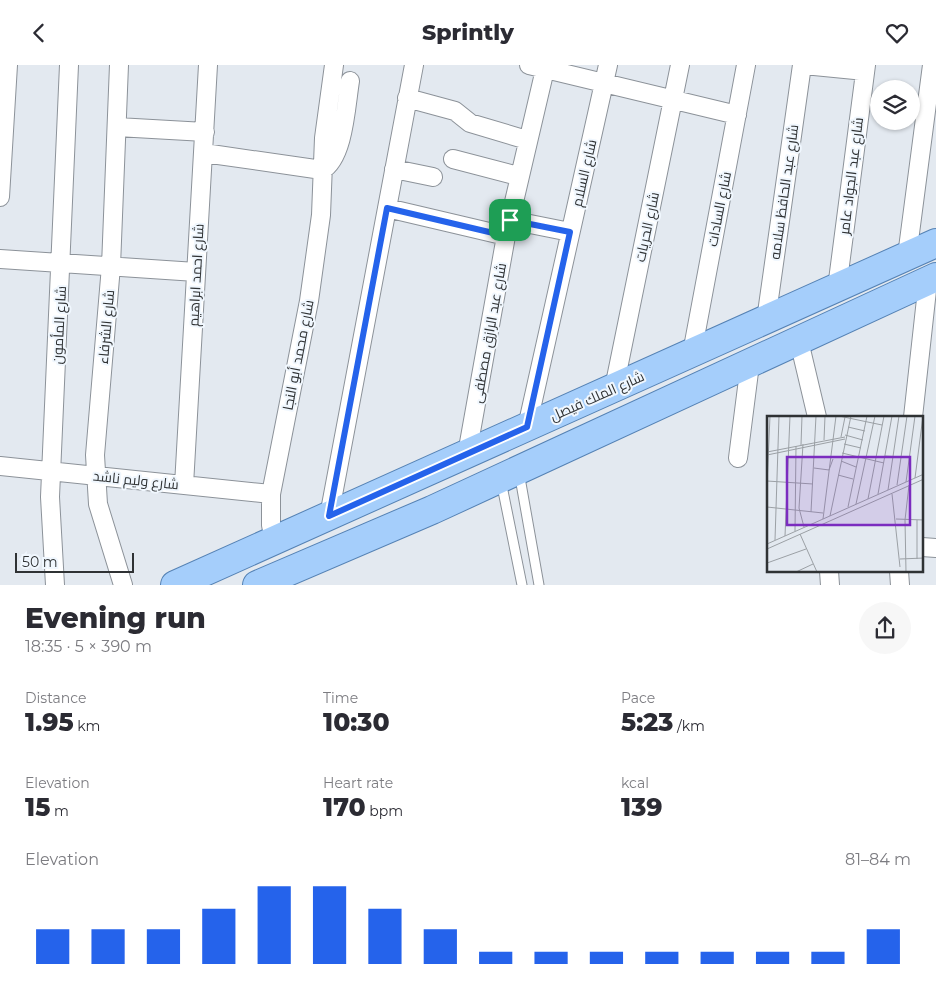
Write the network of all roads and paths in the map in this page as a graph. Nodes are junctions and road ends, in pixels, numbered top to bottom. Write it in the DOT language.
graph roads {
  1 [pos="8,65"];
  2 [pos="69,65"];
  3 [pos="120,65"];
  4 [pos="208,65"];
  5 [pos="334,65"];
  6 [pos="414,65"];
  7 [pos="608,65"];
  8 [pos="680,65"];
  9 [pos="746,65"];
  10 [pos="804,65"];
  11 [pos="932,65"];
  12 [pos="540,66"];
  13 [pos="865,68"];
  14 [pos="350,81"];
  15 [pos="604,84"];
  16 [pos="408,98"];
  17 [pos="673,99"];
  18 [pos="737,115"];
  19 [pos="117,127"];
  20 [pos="205,132"];
  21 [pos="528,140"];
  22 [pos="204,153"];
  23 [pos="453,159"];
  24 [pos="394,169"];
  25 [pos="322,170"];
  26 [pos="518,176"];
  27 [pos="433,177"];
  28 [pos="0,197"];
  29 [pos="387,208"];
  30 [pos="508,228"];
  31 [pos="570,232"];
  32 [pos="936,243"];
  33 [pos="907,256"];
  34 [pos="0,259"];
  35 [pos="62,263"];
  36 [pos="111,266"];
  37 [pos="196,272"];
  38 [pos="932,279"];
  39 [pos="837,288"];
  40 [pos="766,320"];
  41 [pos="799,341"];
  42 [pos="692,353"];
  43 [pos="750,364"];
  44 [pos="614,389"];
  45 [pos="817,416"];
  46 [pos="913,416"];
  47 [pos="527,427"];
  48 [pos="467,455"];
  49 [pos="738,458"];
  50 [pos="0,466"];
  51 [pos="51,471"];
  52 [pos="510,474"];
  53 [pos="419,475"];
  54 [pos="95,476"];
  55 [pos="184,485"];
  56 [pos="271,495"];
  57 [pos="368,498"];
  58 [pos="432,510"];
  59 [pos="329,516"];
  60 [pos="377,533"];
  61 [pos="274,540"];
  62 [pos="55,585"];
  63 [pos="123,585"];
  64 [pos="175,585"];
  65 [pos="257,585"];
  66 [pos="522,585"];
  67 [pos="539,585"];
  1 -- 28 [label="street"];
  2 -- 35 [label="street, شارع المأمون"];
  3 -- 19 [label="street, شارع الشرفاء"];
  4 -- 20 [label="street, شارع احمد ابراهيم"];
  5 -- 25 [label="street, شارع محمد أبو النجا"];
  6 -- 16 [label="street"];
  7 -- 15 [label="street, شارع السلام"];
  8 -- 17 [label="street, شارع الحريات"];
  9 -- 18 [label="street, شارع السادات"];
  10 -- 13 [label="street"];
  10 -- 40 [label="street, شارع عبد الحافظ سلامه"];
  11 -- 33 [label="street"];
  12 -- 15 [label="street"];
  12 -- 21 [label="street, شارع عبد الرازق مصطفى"];
  13 -- 39 [label="street, شارع عبد الجواد عامر"];
  14 -- 25 [label="street"];
  15 -- 17 [label="street"];
  15 -- 31 [label="street, شارع السلام"];
  16 -- 21 [label="street"];
  16 -- 24 [label="street"];
  17 -- 18 [label="street"];
  17 -- 44 [label="street, شارع الحريات"];
  18 -- 42 [label="street, شارع السادات"];
  19 -- 20 [label="street"];
  19 -- 36 [label="street, شارع الشرفاء"];
  20 -- 22 [label="street, شارع احمد ابراهيم"];
  21 -- 26 [label="street, شارع عبد الرازق مصطفى"];
  22 -- 25 [label="street"];
  22 -- 37 [label="street, شارع احمد ابراهيم"];
  23 -- 26 [label="street"];
  24 -- 27 [label="street"];
  24 -- 29 [label="street"];
  25 -- 56 [label="street, شارع محمد أبو النجا"];
  26 -- 30 [label="street, شارع عبد الرازق مصطفى"];
  29 -- 30 [label="street"];
  29 -- 59 [label="street"];
  30 -- 31 [label="street"];
  30 -- 48 [label="street, شارع عبد الرازق مصطفى"];
  31 -- 47 [label="street, شارع السلام"];
  32 -- 33 [label="main road, شارع الملك فيصل"];
  33 -- 39 [label="main road, شارع الملك فيصل"];
  34 -- 35 [label="street"];
  35 -- 36 [label="street"];
  35 -- 51 [label="street, شارع المأمون"];
  36 -- 37 [label="street"];
  36 -- 54 [label="street, شارع الشرفاء"];
  37 -- 55 [label="street, شارع احمد ابراهيم"];
  38 -- 41 [label="main road"];
  38 -- 46 [label="street"];
  39 -- 40 [label="main road, شارع الملك فيصل"];
  40 -- 42 [label="main road, شارع الملك فيصل"];
  41 -- 43 [label="main road"];
  41 -- 45 [label="street"];
  42 -- 44 [label="main road, شارع الملك فيصل"];
  43 -- 49 [label="street"];
  43 -- 52 [label="main road"];
  44 -- 47 [label="main road, شارع الملك فيصل"];
  47 -- 48 [label="main road, شارع الملك فيصل"];
  48 -- 53 [label="main road, شارع الملك فيصل"];
  50 -- 51 [label="street, شارع وليم ناشد"];
  51 -- 54 [label="street, شارع وليم ناشد"];
  51 -- 62 [label="street, شارع المأمون"];
  52 -- 58 [label="main road"];
  52 -- 66 [label="lane"];
  52 -- 67 [label="lane"];
  53 -- 57 [label="main road, شارع الملك فيصل"];
  53 -- 58 [label="main road"];
  54 -- 55 [label="street, شارع وليم ناشد"];
  54 -- 63 [label="street, شارع الشرفاء"];
  55 -- 56 [label="street, شارع وليم ناشد"];
  56 -- 61 [label="street, شارع محمد أبو النجا"];
  57 -- 59 [label="main road, شارع الملك فيصل"];
  57 -- 60 [label="main road"];
  58 -- 60 [label="main road"];
  59 -- 61 [label="main road, شارع الملك فيصل"];
  60 -- 65 [label="main road"];
  61 -- 64 [label="main road, شارع الملك فيصل"];
}
